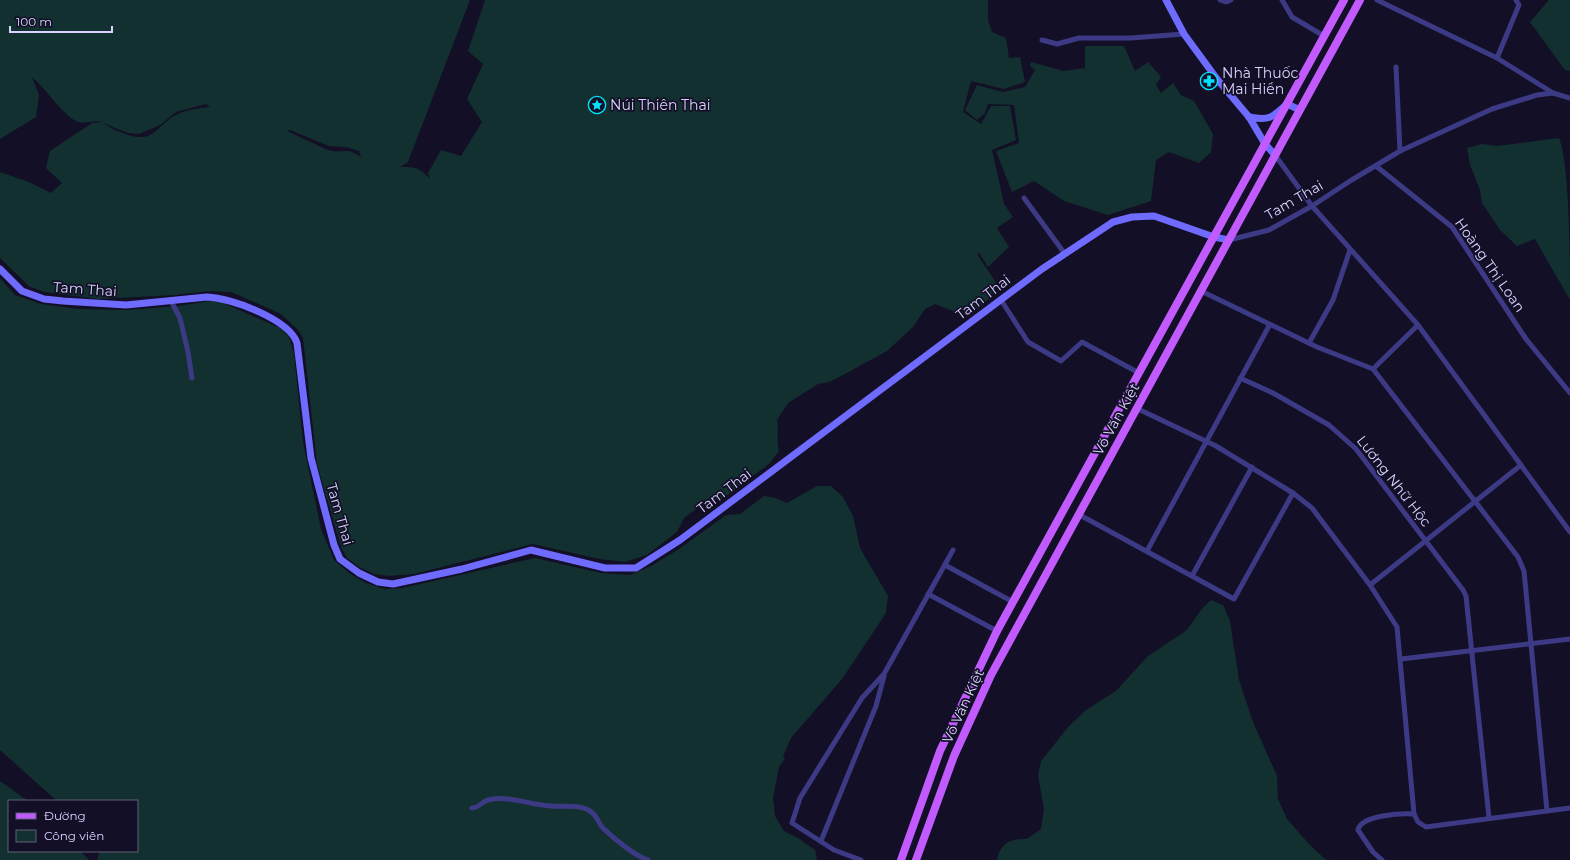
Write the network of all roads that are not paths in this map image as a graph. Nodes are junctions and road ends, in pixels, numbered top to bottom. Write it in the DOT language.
graph roads {
  1 [pos="1166,0"];
  2 [pos="1220,0"];
  3 [pos="1231,0"];
  4 [pos="1282,0"];
  5 [pos="1344,0"];
  6 [pos="1360,0"];
  7 [pos="1377,0"];
  8 [pos="1516,0"];
  9 [pos="1184,34"];
  10 [pos="1324,36"];
  11 [pos="1042,40"];
  12 [pos="1498,58"];
  13 [pos="1396,67"];
  14 [pos="1553,93"];
  15 [pos="1570,98"];
  16 [pos="1287,104"];
  17 [pos="1300,110"];
  18 [pos="1248,117"];
  19 [pos="1265,144"];
  20 [pos="1400,151"];
  21 [pos="1275,155"];
  22 [pos="1376,166"];
  23 [pos="1024,198"];
  24 [pos="1312,206"];
  25 [pos="1214,237"];
  26 [pos="1229,240"];
  27 [pos="1350,250"];
  28 [pos="1065,254"];
  29 [pos="0,269"];
  30 [pos="1200,291"];
  31 [pos="1001,300"];
  32 [pos="171,301"];
  33 [pos="1418,325"];
  34 [pos="1269,326"];
  35 [pos="1309,343"];
  36 [pos="1373,369"];
  37 [pos="1139,373"];
  38 [pos="192,378"];
  39 [pos="1240,378"];
  40 [pos="1570,393"];
  41 [pos="1136,408"];
  42 [pos="1207,441"];
  43 [pos="1521,465"];
  44 [pos="1252,467"];
  45 [pos="1293,493"];
  46 [pos="1476,501"];
  47 [pos="1078,514"];
  48 [pos="1570,532"];
  49 [pos="1426,541"];
  50 [pos="953,550"];
  51 [pos="1147,551"];
  52 [pos="944,565"];
  53 [pos="1192,576"];
  54 [pos="1370,585"];
  55 [pos="928,594"];
  56 [pos="1013,602"];
  57 [pos="997,631"];
  58 [pos="1570,639"];
  59 [pos="1531,644"];
  60 [pos="1472,651"];
  61 [pos="1401,659"];
  62 [pos="884,674"];
  63 [pos="940,751"];
  64 [pos="954,756"];
  65 [pos="472,808"];
  66 [pos="1570,808"];
  67 [pos="1547,811"];
  68 [pos="1414,814"];
  69 [pos="1489,818"];
  70 [pos="821,841"];
  71 [pos="648,860"];
  72 [pos="861,860"];
  73 [pos="901,860"];
  74 [pos="916,860"];
  75 [pos="1382,860"];
  1 -- 9 [label="street"];
  2 -- 3 [label="street"];
  4 -- 10 [label="street"];
  5 -- 10 [label="main road, Võ Văn Kiệt"];
  6 -- 17 [label="main road, Võ Văn Kiệt"];
  7 -- 12 [label="street"];
  8 -- 12 [label="street"];
  9 -- 11 [label="street"];
  9 -- 18 [label="street"];
  10 -- 16 [label="main road, Võ Văn Kiệt"];
  12 -- 14 [label="street"];
  13 -- 20 [label="street"];
  14 -- 15 [label="street, Tam Thai"];
  14 -- 20 [label="street, Tam Thai"];
  16 -- 17 [label="street"];
  16 -- 18 [label="street"];
  16 -- 19 [label="main road, Võ Văn Kiệt"];
  17 -- 21 [label="main road, Võ Văn Kiệt"];
  18 -- 19 [label="street"];
  19 -- 21 [label="street"];
  19 -- 25 [label="main road, Võ Văn Kiệt"];
  20 -- 22 [label="street, Tam Thai"];
  21 -- 24 [label="street"];
  21 -- 26 [label="main road, Võ Văn Kiệt"];
  22 -- 24 [label="street, Tam Thai"];
  22 -- 40 [label="street, Hoàng Thị Loan"];
  23 -- 28 [label="street"];
  24 -- 26 [label="street, Tam Thai"];
  24 -- 27 [label="street"];
  25 -- 26 [label="street, Tam Thai"];
  25 -- 28 [label="street, Tam Thai"];
  25 -- 37 [label="main road, Võ Văn Kiệt"];
  26 -- 30 [label="main road, Võ Văn Kiệt"];
  27 -- 33 [label="street"];
  27 -- 35 [label="street"];
  28 -- 31 [label="street, Tam Thai"];
  29 -- 32 [label="street, Tam Thai"];
  30 -- 34 [label="street"];
  30 -- 41 [label="main road, Võ Văn Kiệt"];
  31 -- 32 [label="street, Tam Thai"];
  31 -- 37 [label="street"];
  32 -- 38 [label="street"];
  33 -- 36 [label="street"];
  33 -- 43 [label="street"];
  34 -- 35 [label="street"];
  34 -- 39 [label="street"];
  35 -- 36 [label="street"];
  36 -- 46 [label="street"];
  37 -- 56 [label="main road, Võ Văn Kiệt"];
  39 -- 42 [label="street"];
  39 -- 49 [label="street, Lương Nhữ Hộc"];
  41 -- 42 [label="street"];
  41 -- 47 [label="main road, Võ Văn Kiệt"];
  42 -- 44 [label="street"];
  42 -- 51 [label="street"];
  43 -- 46 [label="street"];
  43 -- 48 [label="street"];
  44 -- 45 [label="street"];
  44 -- 53 [label="street"];
  45 -- 53 [label="street"];
  45 -- 54 [label="street"];
  46 -- 49 [label="street"];
  46 -- 59 [label="street"];
  47 -- 51 [label="street"];
  47 -- 64 [label="main road, Võ Văn Kiệt"];
  49 -- 54 [label="street"];
  49 -- 60 [label="street, Lương Nhữ Hộc"];
  50 -- 52 [label="street"];
  51 -- 53 [label="street"];
  52 -- 55 [label="street"];
  52 -- 56 [label="street"];
  54 -- 61 [label="street"];
  55 -- 57 [label="street"];
  55 -- 62 [label="street"];
  56 -- 57 [label="main road, Võ Văn Kiệt"];
  57 -- 63 [label="main road, Võ Văn Kiệt"];
  58 -- 59 [label="street"];
  59 -- 60 [label="street"];
  59 -- 67 [label="street"];
  60 -- 61 [label="street"];
  60 -- 69 [label="street, Lương Nhữ Hộc"];
  61 -- 68 [label="street"];
  62 -- 70 [label="street"];
  62 -- 70 [label="street"];
  63 -- 64 [label="main road"];
  63 -- 73 [label="main road, Võ Văn Kiệt"];
  64 -- 74 [label="main road, Võ Văn Kiệt"];
  65 -- 71 [label="street"];
  66 -- 67 [label="street"];
  67 -- 69 [label="street"];
  68 -- 69 [label="street"];
  68 -- 75 [label="street"];
  70 -- 72 [label="street"];
}
